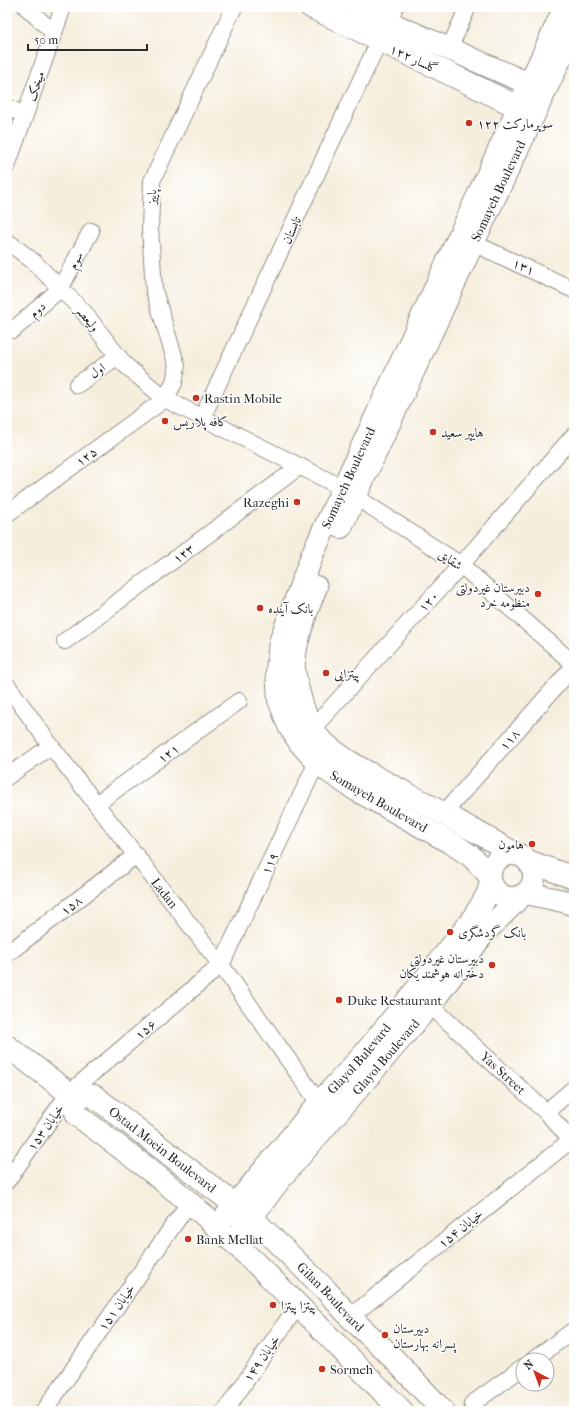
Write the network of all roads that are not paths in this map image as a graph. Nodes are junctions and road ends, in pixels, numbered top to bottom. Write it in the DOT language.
graph roads {
  1 [pos="26,7"];
  2 [pos="63,7"];
  3 [pos="234,7"];
  4 [pos="310,7"];
  5 [pos="357,7"];
  6 [pos="468,7"];
  7 [pos="565,7"];
  8 [pos="387,23"];
  9 [pos="574,30"];
  10 [pos="54,33"];
  11 [pos="449,49"];
  12 [pos="537,88"];
  13 [pos="7,107"];
  14 [pos="526,111"];
  15 [pos="25,115"];
  16 [pos="7,166"];
  17 [pos="91,231"];
  18 [pos="7,241"];
  19 [pos="473,243"];
  20 [pos="60,289"];
  21 [pos="574,290"];
  22 [pos="428,322"];
  23 [pos="13,330"];
  24 [pos="118,356"];
  25 [pos="77,384"];
  26 [pos="164,399"];
  27 [pos="202,418"];
  28 [pos="574,435"];
  29 [pos="300,466"];
  30 [pos="349,492"];
  31 [pos="7,514"];
  32 [pos="460,565"];
  33 [pos="66,641"];
  34 [pos="574,665"];
  35 [pos="7,685"];
  36 [pos="239,701"];
  37 [pos="312,729"];
  38 [pos="51,746"];
  39 [pos="317,762"];
  40 [pos="7,777"];
  41 [pos="96,804"];
  42 [pos="444,813"];
  43 [pos="136,855"];
  44 [pos="522,857"];
  45 [pos="574,878"];
  46 [pos="490,879"];
  47 [pos="523,895"];
  48 [pos="574,905"];
  49 [pos="7,954"];
  50 [pos="221,965"];
  51 [pos="430,1005"];
  52 [pos="7,1046"];
  53 [pos="574,1088"];
  54 [pos="69,1093"];
  55 [pos="319,1103"];
  56 [pos="546,1112"];
  57 [pos="572,1142"];
  58 [pos="7,1181"];
  59 [pos="189,1203"];
  60 [pos="244,1211"];
  61 [pos="224,1234"];
  62 [pos="298,1305"];
  63 [pos="350,1316"];
  64 [pos="574,1330"];
  65 [pos="543,1352"];
  66 [pos="515,1373"];
  67 [pos="472,1404"];
  68 [pos="44,1411"];
  69 [pos="225,1411"];
  70 [pos="402,1411"];
  71 [pos="443,1411"];
  1 -- 10 [label="street"];
  2 -- 10 [label="street, میخک"];
  3 -- 26 [label="street, پاییز"];
  4 -- 8 [label="main road, گلسار ۱۲۲"];
  5 -- 8 [label="main road, گلسار ۱۲۲"];
  6 -- 11 [label="street"];
  7 -- 12 [label="main road, Somayeh Boulevard"];
  8 -- 11 [label="main road, گلسار ۱۲۲"];
  8 -- 14 [label="main road, گلسار ۱۲۲"];
  8 -- 27 [label="street, تابستان"];
  9 -- 12 [label="main road, Somayeh Boulevard"];
  10 -- 15 [label="street, میخک"];
  11 -- 12 [label="main road, گلسار ۱۲۲"];
  12 -- 14 [label="main road, Somayeh Boulevard"];
  13 -- 15 [label="street"];
  14 -- 19 [label="main road, Somayeh Boulevard"];
  14 -- 22 [label="main road, Somayeh Boulevard"];
  15 -- 16 [label="street, میخک"];
  17 -- 20 [label="street, سوم"];
  18 -- 20 [label="street, ولیعصر"];
  19 -- 21 [label="street, ۱۳۱"];
  19 -- 22 [label="main road, Somayeh Boulevard"];
  20 -- 23 [label="street, دوم"];
  20 -- 24 [label="street, ولیعصر"];
  22 -- 30 [label="main road, Somayeh Boulevard"];
  24 -- 25 [label="street, اول"];
  24 -- 26 [label="street, ولیعصر"];
  26 -- 27 [label="street"];
  26 -- 31 [label="street, ۱۲۵"];
  27 -- 29 [label="street"];
  28 -- 32 [label="street, ۱۲۰"];
  29 -- 30 [label="street"];
  29 -- 33 [label="street, ۱۲۳"];
  30 -- 32 [label="street, شقایق"];
  30 -- 37 [label="main road, Somayeh Boulevard"];
  30 -- 39 [label="main road, Somayeh Boulevard"];
  32 -- 34 [label="street, شقایق"];
  32 -- 37 [label="street, ۱۲۰"];
  34 -- 42 [label="street, ۱۱۸"];
  35 -- 38 [label="street, Ladan"];
  36 -- 41 [label="street, ۱۲۱"];
  37 -- 42 [label="main road, Somayeh Boulevard"];
  38 -- 40 [label="street"];
  38 -- 41 [label="street, Ladan"];
  39 -- 46 [label="main road, Somayeh Boulevard"];
  39 -- 50 [label="street, ۱۱۹"];
  41 -- 43 [label="street, Ladan"];
  42 -- 44 [label="main road, Somayeh Boulevard"];
  43 -- 49 [label="street, ۱۵۸"];
  43 -- 50 [label="street, Ladan"];
  44 -- 45 [label="main road, Somayeh Boulevard"];
  44 -- 46 [label="main road"];
  44 -- 47 [label="main road"];
  46 -- 47 [label="main road"];
  46 -- 55 [label="main road, Glayol Bulevard"];
  47 -- 48 [label="main road"];
  47 -- 51 [label="main road, Glayol Boulevard"];
  50 -- 54 [label="street, ۱۵۶"];
  50 -- 55 [label="street, Ladan"];
  51 -- 56 [label="street, Yas Street"];
  51 -- 60 [label="main road, Glayol Boulevard"];
  52 -- 54 [label="main road"];
  53 -- 56 [label="street"];
  54 -- 58 [label="street, خیابان ۱۵۳"];
  54 -- 59 [label="main road, Ostad Moein Boulevard"];
  54 -- 60 [label="main road, Ostad Moein Boulevard"];
  55 -- 60 [label="main road, Glayol Bulevard"];
  56 -- 57 [label="street, Yas Street"];
  57 -- 63 [label="street, خیابان ۱۵۴"];
  59 -- 61 [label="main road, Ostad Moein Boulevard"];
  59 -- 68 [label="street, خیابان ۱۵۱"];
  60 -- 61 [label="main road, Glayol Bulevard"];
  60 -- 63 [label="main road, Gilan Boulevard"];
  61 -- 62 [label="main road"];
  62 -- 69 [label="street, خیابان ۱۴۹"];
  62 -- 70 [label="main road"];
  63 -- 71 [label="main road, Gilan Boulevard"];
  64 -- 65 [label="street"];
  66 -- 67 [label="street"];
}
